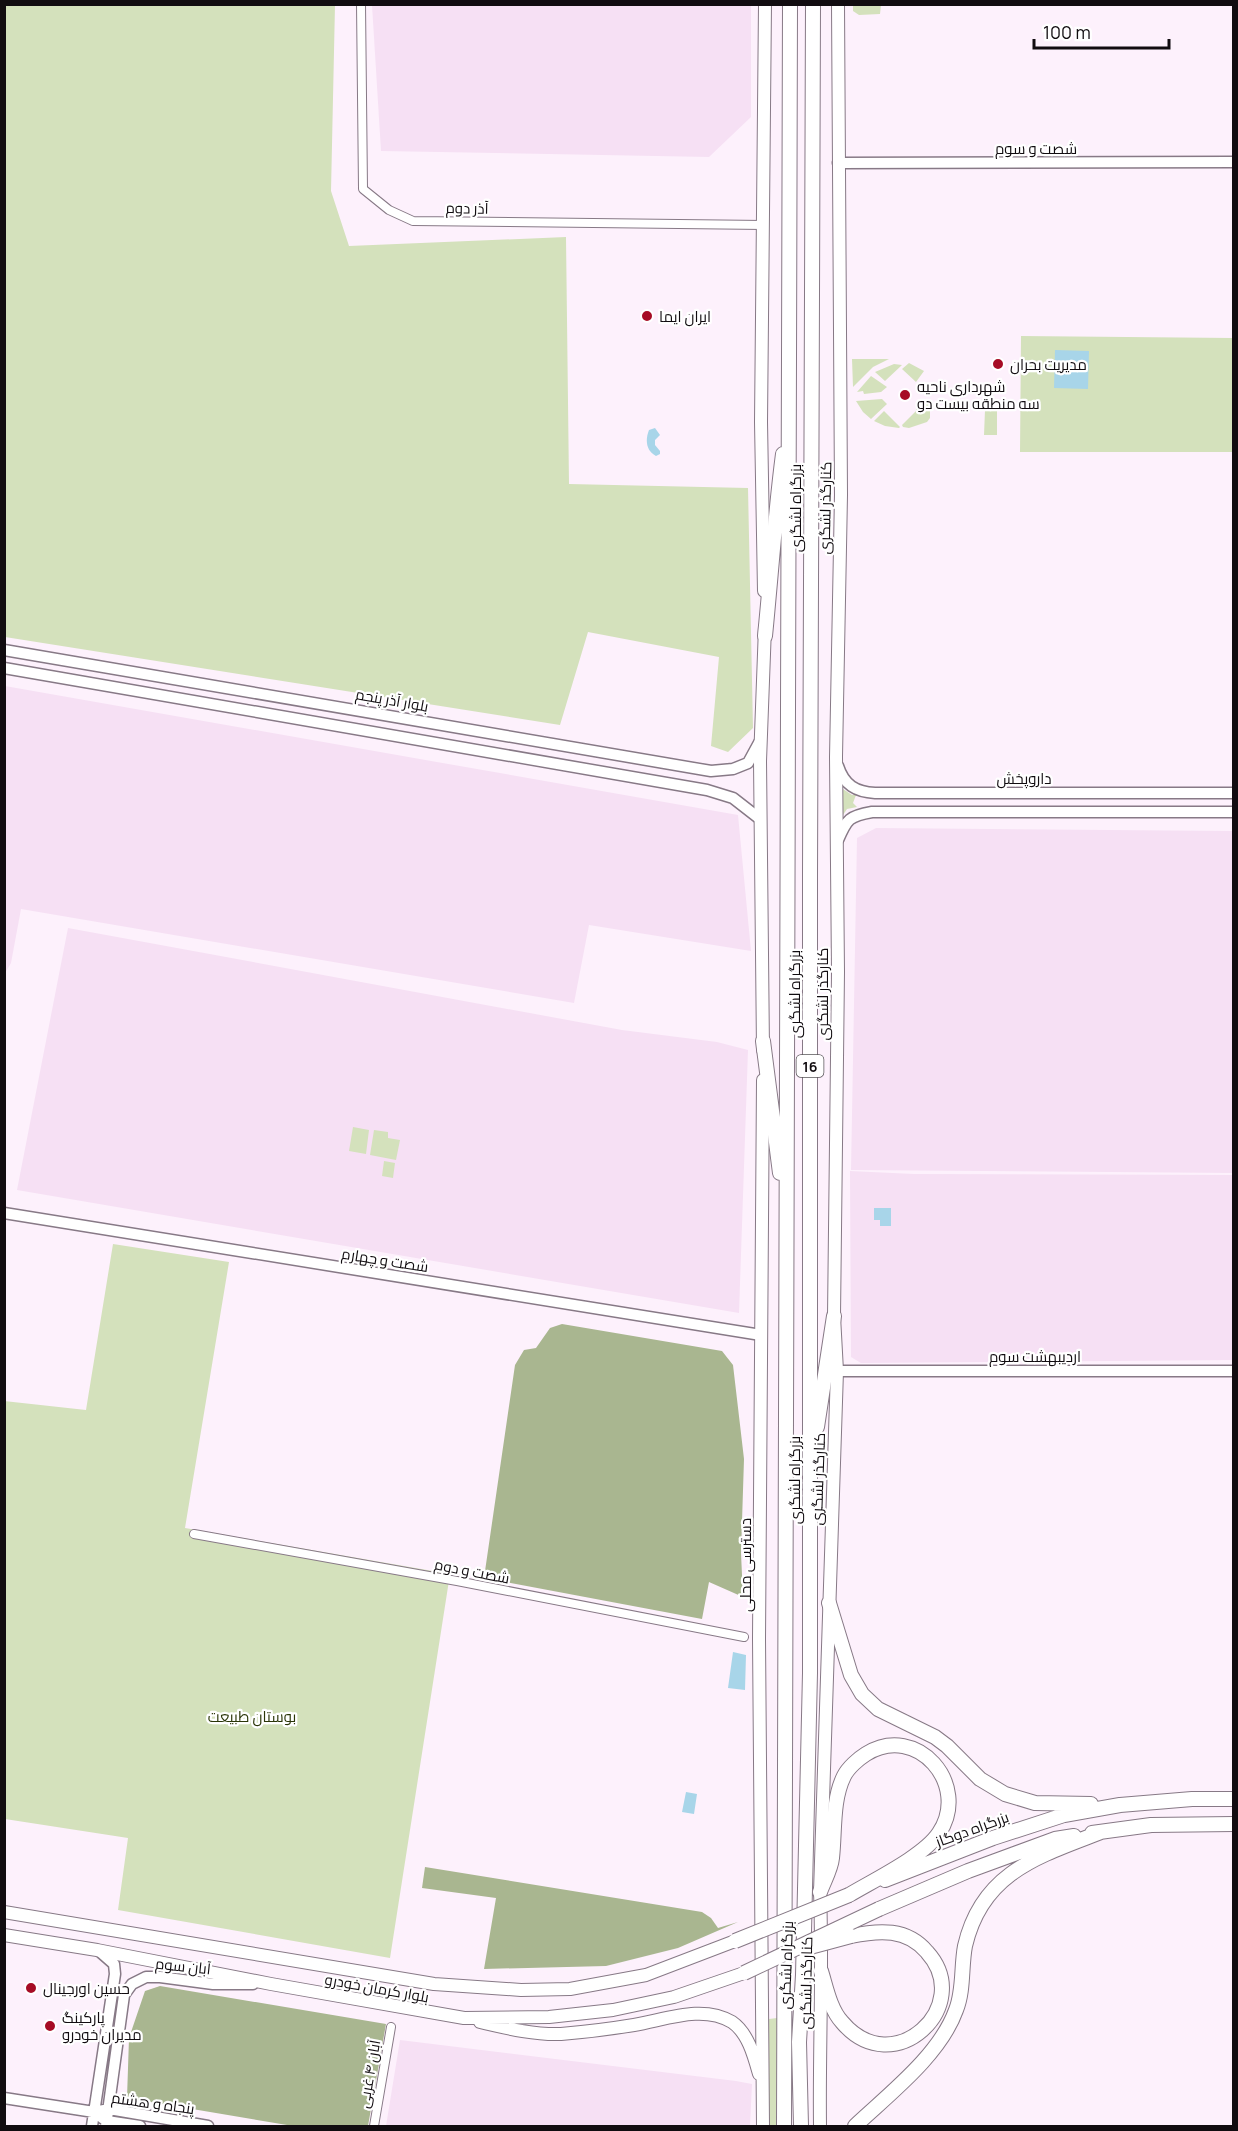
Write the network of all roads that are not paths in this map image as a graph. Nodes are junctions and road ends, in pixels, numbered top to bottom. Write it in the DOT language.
graph roads {
  1 [pos="362,4"];
  2 [pos="765,4"];
  3 [pos="790,4"];
  4 [pos="813,4"];
  5 [pos="838,4"];
  6 [pos="1233,162"];
  7 [pos="838,163"];
  8 [pos="764,225"];
  9 [pos="790,402"];
  10 [pos="765,636"];
  11 [pos="4,650"];
  12 [pos="4,668"];
  13 [pos="760,740"];
  14 [pos="836,757"];
  15 [pos="875,793"];
  16 [pos="1233,793"];
  17 [pos="872,812"];
  18 [pos="1233,812"];
  19 [pos="760,819"];
  20 [pos="836,843"];
  21 [pos="764,1041"];
  22 [pos="4,1213"];
  23 [pos="787,1243"];
  24 [pos="834,1316"];
  25 [pos="761,1335"];
  26 [pos="837,1371"];
  27 [pos="1233,1371"];
  28 [pos="810,1486"];
  29 [pos="194,1534"];
  30 [pos="829,1603"];
  31 [pos="744,1637"];
  32 [pos="1233,1799"];
  33 [pos="1120,1805"];
  34 [pos="1233,1824"];
  35 [pos="1101,1832"];
  36 [pos="820,1892"];
  37 [pos="849,1895"];
  38 [pos="4,1912"];
  39 [pos="4,1935"];
  40 [pos="735,1941"];
  41 [pos="97,1950"];
  42 [pos="776,1957"];
  43 [pos="821,1971"];
  44 [pos="744,1973"];
  45 [pos="271,1984"];
  46 [pos="464,2018"];
  47 [pos="391,2027"];
  48 [pos="763,2090"];
  49 [pos="4,2098"];
  50 [pos="109,2109"];
  51 [pos="94,2112"];
  52 [pos="107,2124"];
  53 [pos="92,2127"];
  54 [pos="140,2127"];
  55 [pos="208,2127"];
  56 [pos="374,2127"];
  57 [pos="763,2127"];
  58 [pos="784,2127"];
  59 [pos="801,2127"];
  60 [pos="820,2127"];
  61 [pos="855,2127"];
  1 -- 8 [label="street, آذر دوم"];
  2 -- 8 [label="main road"];
  3 -- 9 [label="highway, بزرگراه لشگری / 16"];
  4 -- 28 [label="highway, بزرگراه لشگری / 16"];
  5 -- 7 [label="main road, کنارگذر لشگری"];
  6 -- 7 [label="street, شصت و سوم"];
  7 -- 14 [label="main road, کنارگذر لشگری"];
  8 -- 10 [label="main road"];
  9 -- 10 [label="highway"];
  9 -- 23 [label="highway, بزرگراه لشگری / 16"];
  10 -- 13 [label="main road"];
  11 -- 13 [label="street, بلوار آذر پنجم"];
  12 -- 19 [label="street"];
  13 -- 19 [label="main road"];
  14 -- 15 [label="street, داروپخش"];
  14 -- 20 [label="main road, کنارگذر لشگری"];
  15 -- 16 [label="street, داروپخش"];
  15 -- 17 [label="street"];
  17 -- 18 [label="street"];
  17 -- 20 [label="street"];
  19 -- 21 [label="main road"];
  20 -- 24 [label="main road, کنارگذر لشگری"];
  21 -- 23 [label="highway"];
  21 -- 25 [label="main road, دسترسی محلی"];
  22 -- 25 [label="street, شصت و چهارم"];
  23 -- 58 [label="highway, بزرگراه لشگری / 16"];
  24 -- 26 [label="main road, کنارگذر لشگری"];
  24 -- 28 [label="highway"];
  25 -- 48 [label="main road, دسترسی محلی"];
  26 -- 27 [label="street, اردیبهشت سوم"];
  26 -- 30 [label="main road, کنارگذر لشگری"];
  28 -- 59 [label="highway, بزرگراه لشگری / 16"];
  29 -- 31 [label="street, شصت و دوم"];
  30 -- 33 [label="highway"];
  30 -- 36 [label="main road, کنارگذر لشگری"];
  32 -- 33 [label="highway, بزرگراه دوگاز"];
  33 -- 37 [label="highway, بزرگراه دوگاز"];
  34 -- 35 [label="highway"];
  35 -- 42 [label="highway, bridge"];
  35 -- 61 [label="highway"];
  36 -- 37 [label="highway"];
  36 -- 43 [label="main road, کنارگذر لشگری"];
  37 -- 40 [label="highway, بزرگراه دوگاز, bridge"];
  38 -- 40 [label="main road, بلوار کرمان خودرو"];
  39 -- 41 [label="main road, بلوار کرمان خودرو"];
  41 -- 45 [label="main road, بلوار کرمان خودرو"];
  41 -- 51 [label="street"];
  42 -- 43 [label="highway, bridge"];
  42 -- 44 [label="highway, bridge"];
  43 -- 60 [label="main road, کنارگذر لشگری"];
  44 -- 46 [label="main road, بلوار کرمان خودرو"];
  45 -- 46 [label="main road, بلوار کرمان خودرو"];
  45 -- 50 [label="street, آبان سوم"];
  46 -- 48 [label="main road"];
  47 -- 56 [label="street, آبان ۴ غربی"];
  48 -- 57 [label="main road"];
  49 -- 51 [label="street, پنجاه و هشتم"];
  50 -- 51 [label="street, پنجاه و هشتم"];
  50 -- 52 [label="street, آبان سوم"];
  50 -- 55 [label="street, پنجاه و هشتم"];
  51 -- 52 [label="street, پنجاه و هشتم"];
  51 -- 53 [label="street"];
  52 -- 54 [label="street, پنجاه و هشتم"];
}
